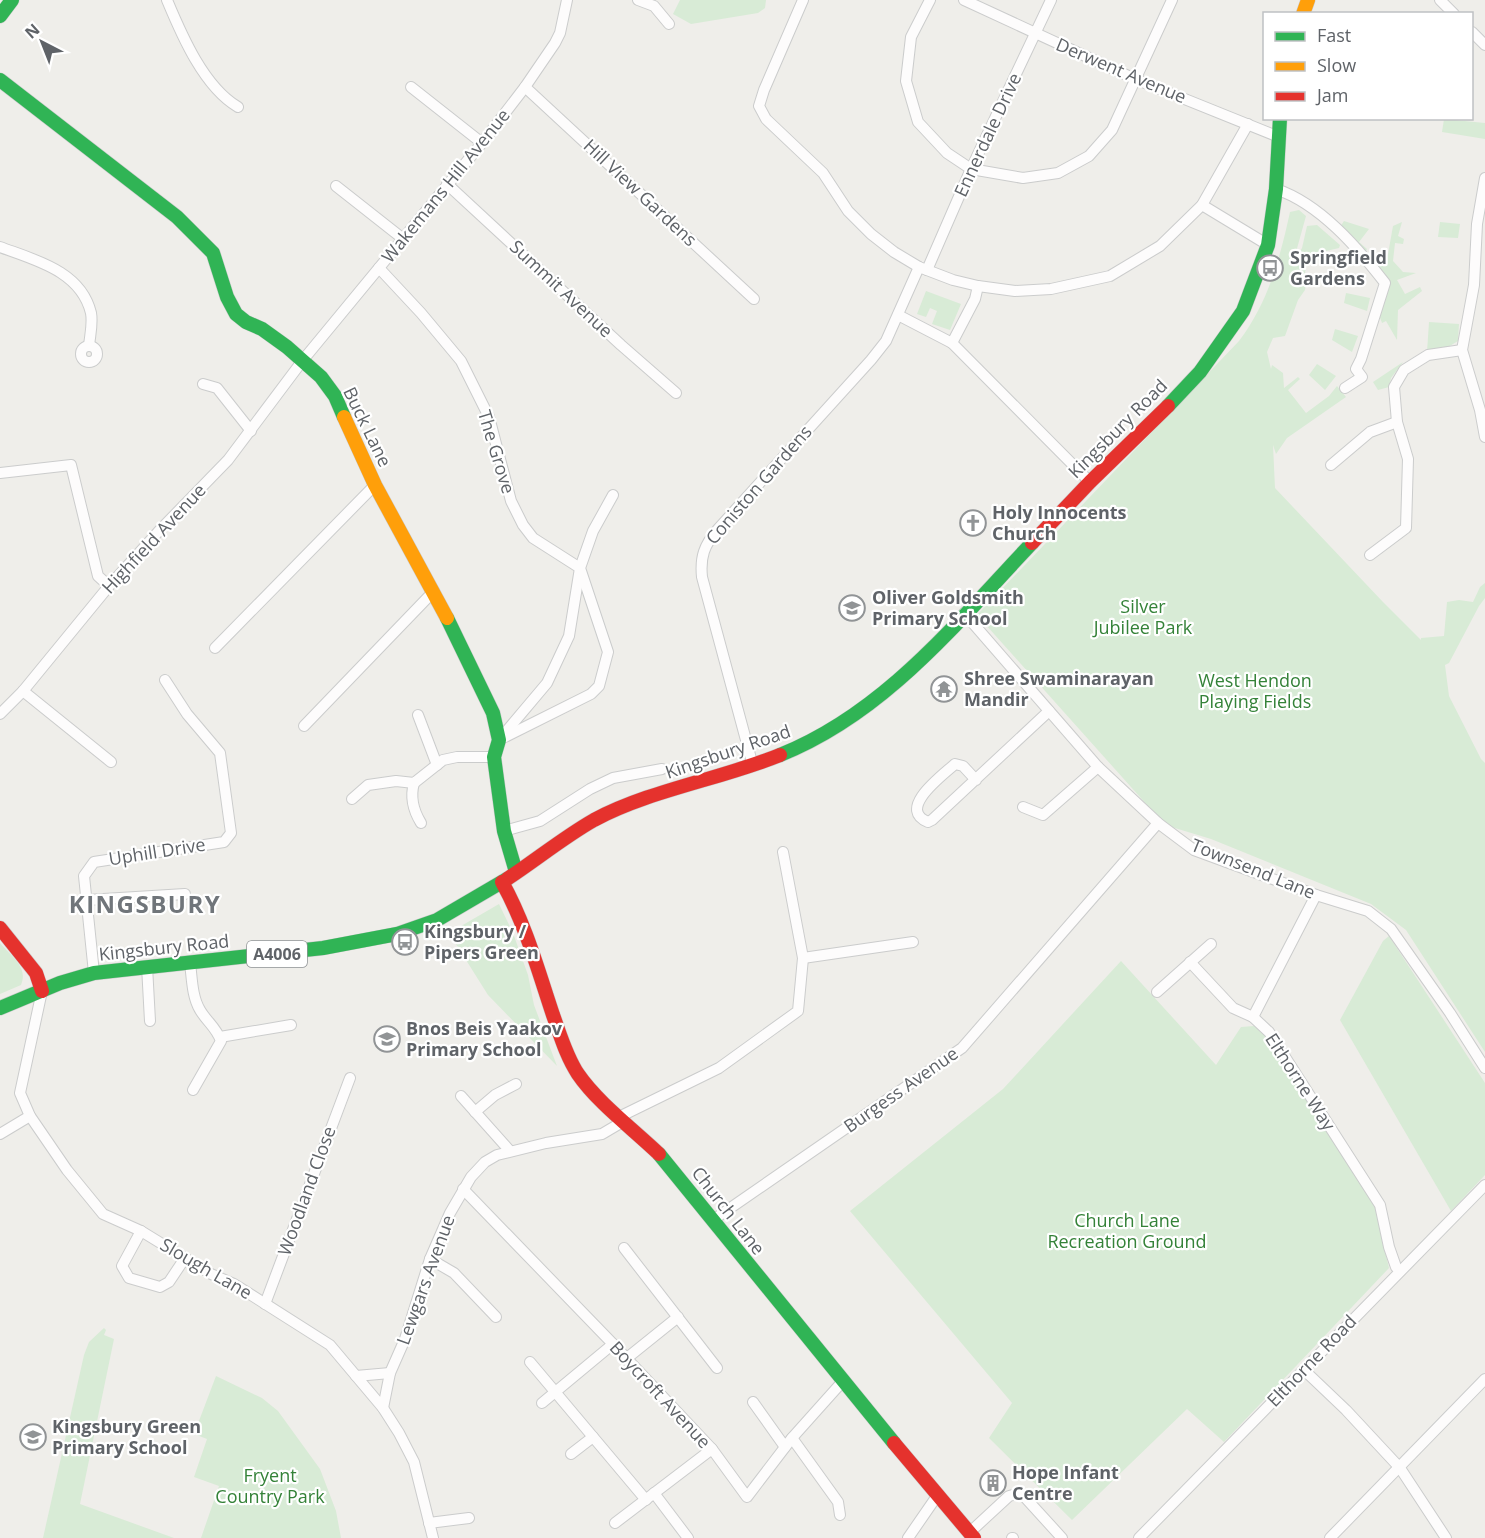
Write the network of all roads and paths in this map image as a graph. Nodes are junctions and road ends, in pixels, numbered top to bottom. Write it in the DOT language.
graph roads {
  1 [pos="12,0"];
  2 [pos="167,0"];
  3 [pos="567,0"];
  4 [pos="638,0"];
  5 [pos="802,0"];
  6 [pos="930,0"];
  7 [pos="964,0"];
  8 [pos="1051,0"];
  9 [pos="1172,0"];
  10 [pos="0,16"];
  11 [pos="669,24"];
  12 [pos="1036,33"];
  13 [pos="1473,33"];
  14 [pos="1485,45"];
  15 [pos="1136,79"];
  16 [pos="0,80"];
  17 [pos="411,87"];
  18 [pos="525,87"];
  19 [pos="238,108"];
  20 [pos="1280,120"];
  21 [pos="1248,124"];
  22 [pos="1279,138"];
  23 [pos="482,142"];
  24 [pos="971,170"];
  25 [pos="1485,177"];
  26 [pos="447,184"];
  27 [pos="336,186"];
  28 [pos="1276,189"];
  29 [pos="1202,205"];
  30 [pos="402,238"];
  31 [pos="1268,245"];
  32 [pos="0,247"];
  33 [pos="379,268"];
  34 [pos="923,268"];
  35 [pos="978,286"];
  36 [pos="754,299"];
  37 [pos="898,315"];
  38 [pos="952,344"];
  39 [pos="89,346"];
  40 [pos="1462,350"];
  41 [pos="303,360"];
  42 [pos="203,384"];
  43 [pos="1345,388"];
  44 [pos="676,393"];
  45 [pos="1396,422"];
  46 [pos="250,431"];
  47 [pos="1485,437"];
  48 [pos="1331,465"];
  49 [pos="0,473"];
  50 [pos="1090,482"];
  51 [pos="375,485"];
  52 [pos="613,495"];
  53 [pos="1370,555"];
  54 [pos="580,568"];
  55 [pos="109,586"];
  56 [pos="434,591"];
  57 [pos="964,613"];
  58 [pos="215,648"];
  59 [pos="165,680"];
  60 [pos="23,692"];
  61 [pos="1049,711"];
  62 [pos="0,714"];
  63 [pos="418,715"];
  64 [pos="304,726"];
  65 [pos="499,740"];
  66 [pos="494,757"];
  67 [pos="111,762"];
  68 [pos="437,765"];
  69 [pos="753,766"];
  70 [pos="1098,767"];
  71 [pos="662,769"];
  72 [pos="976,780"];
  73 [pos="414,783"];
  74 [pos="352,799"];
  75 [pos="1023,807"];
  76 [pos="421,823"];
  77 [pos="1158,823"];
  78 [pos="504,831"];
  79 [pos="783,852"];
  80 [pos="516,872"];
  81 [pos="502,882"];
  82 [pos="185,894"];
  83 [pos="1316,895"];
  84 [pos="87,900"];
  85 [pos="0,928"];
  86 [pos="913,942"];
  87 [pos="1210,944"];
  88 [pos="803,958"];
  89 [pos="1190,962"];
  90 [pos="190,963"];
  91 [pos="147,966"];
  92 [pos="94,973"];
  93 [pos="42,991"];
  94 [pos="1157,992"];
  95 [pos="0,1008"];
  96 [pos="1253,1017"];
  97 [pos="150,1021"];
  98 [pos="291,1025"];
  99 [pos="220,1037"];
  100 [pos="1485,1068"];
  101 [pos="350,1078"];
  102 [pos="516,1084"];
  103 [pos="193,1090"];
  104 [pos="461,1095"];
  105 [pos="475,1112"];
  106 [pos="30,1116"];
  107 [pos="622,1119"];
  108 [pos="0,1134"];
  109 [pos="510,1151"];
  110 [pos="1485,1185"];
  111 [pos="463,1189"];
  112 [pos="713,1220"];
  113 [pos="141,1231"];
  114 [pos="624,1248"];
  115 [pos="185,1258"];
  116 [pos="430,1259"];
  117 [pos="1400,1271"];
  118 [pos="265,1304"];
  119 [pos="496,1317"];
  120 [pos="678,1317"];
  121 [pos="613,1344"];
  122 [pos="627,1358"];
  123 [pos="530,1362"];
  124 [pos="717,1368"];
  125 [pos="1304,1370"];
  126 [pos="390,1373"];
  127 [pos="356,1376"];
  128 [pos="1485,1379"];
  129 [pos="843,1381"];
  130 [pos="555,1392"];
  131 [pos="753,1402"];
  132 [pos="542,1403"];
  133 [pos="383,1408"];
  134 [pos="593,1437"];
  135 [pos="789,1443"];
  136 [pos="712,1449"];
  137 [pos="571,1454"];
  138 [pos="1400,1468"];
  139 [pos="650,1496"];
  140 [pos="937,1496"];
  141 [pos="840,1515"];
  142 [pos="469,1518"];
  143 [pos="429,1523"];
  144 [pos="615,1523"];
  145 [pos="972,1536"];
  146 [pos="433,1538"];
  147 [pos="688,1538"];
  148 [pos="908,1538"];
  149 [pos="1062,1538"];
  150 [pos="1140,1538"];
  151 [pos="1330,1538"];
  152 [pos="1446,1538"];
  1 -- 10 [label="main road"];
  2 -- 19 [label="street"];
  3 -- 18 [label="street, Wakemans Hill Avenue"];
  4 -- 11 [label="street"];
  5 -- 34 [label="street"];
  6 -- 24 [label="street"];
  7 -- 12 [label="street, Derwent Avenue"];
  8 -- 12 [label="street, Ennerdale Drive"];
  9 -- 15 [label="street"];
  12 -- 15 [label="street, Derwent Avenue"];
  12 -- 24 [label="street, Ennerdale Drive"];
  13 -- 14 [label="street"];
  15 -- 21 [label="street, Derwent Avenue"];
  15 -- 24 [label="street"];
  16 -- 41 [label="main road, Buck Lane"];
  17 -- 23 [label="street"];
  18 -- 23 [label="street, Wakemans Hill Avenue"];
  18 -- 36 [label="street, Hill View Gardens"];
  20 -- 22 [label="main road, Kingsbury Road / A4006"];
  21 -- 22 [label="street, Derwent Avenue"];
  21 -- 29 [label="street"];
  22 -- 28 [label="main road, Kingsbury Road / A4006"];
  23 -- 26 [label="street, Wakemans Hill Avenue"];
  24 -- 34 [label="street, Ennerdale Drive"];
  25 -- 40 [label="street"];
  26 -- 30 [label="street, Wakemans Hill Avenue"];
  26 -- 44 [label="street, Summit Avenue"];
  27 -- 30 [label="street"];
  28 -- 31 [label="main road, Kingsbury Road / A4006"];
  28 -- 43 [label="street"];
  29 -- 31 [label="street"];
  29 -- 35 [label="street"];
  30 -- 33 [label="street, Wakemans Hill Avenue"];
  31 -- 50 [label="main road, Kingsbury Road / A4006"];
  32 -- 39 [label="street"];
  33 -- 41 [label="street, Wakemans Hill Avenue"];
  33 -- 54 [label="street, The Grove"];
  34 -- 35 [label="street"];
  34 -- 37 [label="street, Coniston Gardens"];
  35 -- 38 [label="street"];
  37 -- 38 [label="street"];
  37 -- 69 [label="street, Coniston Gardens"];
  38 -- 50 [label="street"];
  40 -- 45 [label="street"];
  40 -- 47 [label="street"];
  41 -- 46 [label="street, Highfield Avenue"];
  41 -- 51 [label="main road, Buck Lane"];
  42 -- 46 [label="street"];
  45 -- 48 [label="street"];
  45 -- 53 [label="street"];
  46 -- 55 [label="street, Highfield Avenue"];
  49 -- 55 [label="street"];
  50 -- 57 [label="main road, Kingsbury Road / A4006"];
  51 -- 56 [label="main road, Buck Lane"];
  51 -- 58 [label="street"];
  52 -- 54 [label="street"];
  54 -- 65 [label="street"];
  54 -- 65 [label="street"];
  55 -- 60 [label="street, Highfield Avenue"];
  56 -- 64 [label="street"];
  56 -- 65 [label="main road, Buck Lane"];
  57 -- 61 [label="street, Townsend Lane"];
  57 -- 69 [label="main road, Kingsbury Road / A4006"];
  59 -- 84 [label="street, Uphill Drive"];
  60 -- 62 [label="street, Highfield Avenue"];
  60 -- 67 [label="street"];
  61 -- 70 [label="street, Townsend Lane"];
  61 -- 72 [label="street"];
  63 -- 68 [label="street"];
  65 -- 66 [label="main road, Buck Lane"];
  66 -- 68 [label="street"];
  66 -- 78 [label="main road, Buck Lane"];
  68 -- 73 [label="street"];
  69 -- 80 [label="main road, Kingsbury Road / A4006"];
  70 -- 75 [label="street"];
  70 -- 77 [label="street, Townsend Lane"];
  71 -- 78 [label="street"];
  72 -- 72 [label="street"];
  73 -- 74 [label="street"];
  73 -- 76 [label="street"];
  77 -- 83 [label="street, Townsend Lane"];
  77 -- 112 [label="street, Burgess Avenue"];
  78 -- 80 [label="main road, Buck Lane"];
  79 -- 88 [label="street, Lewgars Avenue"];
  80 -- 81 [label="main road, Kingsbury Road / A4006"];
  81 -- 90 [label="main road, Kingsbury Road / A4006"];
  81 -- 107 [label="main road, Church Lane"];
  82 -- 84 [label="street"];
  83 -- 96 [label="street, Elthorne Way"];
  83 -- 100 [label="street, Townsend Lane"];
  84 -- 92 [label="street, Uphill Drive"];
  85 -- 93 [label="main road"];
  86 -- 88 [label="street"];
  87 -- 89 [label="street"];
  88 -- 107 [label="street, Lewgars Avenue"];
  89 -- 94 [label="street"];
  89 -- 96 [label="street"];
  90 -- 91 [label="main road, Kingsbury Road / A4006"];
  90 -- 99 [label="street"];
  91 -- 92 [label="main road, Kingsbury Road / A4006"];
  91 -- 97 [label="street"];
  92 -- 93 [label="main road, Kingsbury Road / A4006"];
  93 -- 95 [label="main road, Kingsbury Road / A4006"];
  93 -- 106 [label="street, Slough Lane"];
  96 -- 117 [label="street, Elthorne Way"];
  98 -- 99 [label="street"];
  99 -- 103 [label="street"];
  101 -- 118 [label="street, Woodland Close"];
  102 -- 105 [label="street"];
  104 -- 105 [label="street"];
  105 -- 109 [label="street"];
  106 -- 108 [label="street"];
  106 -- 113 [label="street, Slough Lane"];
  107 -- 109 [label="street, Lewgars Avenue"];
  107 -- 112 [label="main road, Church Lane"];
  109 -- 111 [label="street, Lewgars Avenue"];
  110 -- 117 [label="street, Elthorne Road"];
  111 -- 116 [label="street, Lewgars Avenue"];
  111 -- 121 [label="street, Boycroft Avenue"];
  112 -- 129 [label="main road, Church Lane"];
  113 -- 115 [label="street, Slough Lane"];
  113 -- 115 [label="street"];
  114 -- 120 [label="street"];
  115 -- 118 [label="street, Slough Lane"];
  116 -- 119 [label="street"];
  116 -- 126 [label="street, Lewgars Avenue"];
  117 -- 125 [label="street, Elthorne Road"];
  118 -- 127 [label="street, Slough Lane"];
  120 -- 122 [label="street"];
  120 -- 124 [label="street"];
  121 -- 122 [label="street, Boycroft Avenue"];
  121 -- 130 [label="street"];
  122 -- 136 [label="street, Boycroft Avenue"];
  123 -- 130 [label="street"];
  125 -- 138 [label="street"];
  125 -- 150 [label="street, Elthorne Road"];
  126 -- 127 [label="street"];
  126 -- 133 [label="street, Lewgars Avenue"];
  127 -- 133 [label="street, Slough Lane"];
  128 -- 138 [label="street"];
  129 -- 135 [label="street, Boycroft Avenue"];
  129 -- 140 [label="main road, Church Lane"];
  130 -- 132 [label="street"];
  130 -- 134 [label="street"];
  131 -- 135 [label="street"];
  133 -- 143 [label="street, Slough Lane"];
  134 -- 137 [label="street"];
  134 -- 139 [label="street"];
  135 -- 136 [label="street, Boycroft Avenue"];
  135 -- 141 [label="street"];
  136 -- 139 [label="street"];
  138 -- 151 [label="street"];
  138 -- 152 [label="street"];
  139 -- 144 [label="street"];
  139 -- 147 [label="street"];
  140 -- 145 [label="main road, Church Lane"];
  140 -- 148 [label="street"];
  142 -- 143 [label="street"];
  143 -- 146 [label="street, Slough Lane"];
  145 -- 149 [label="street"];
}
